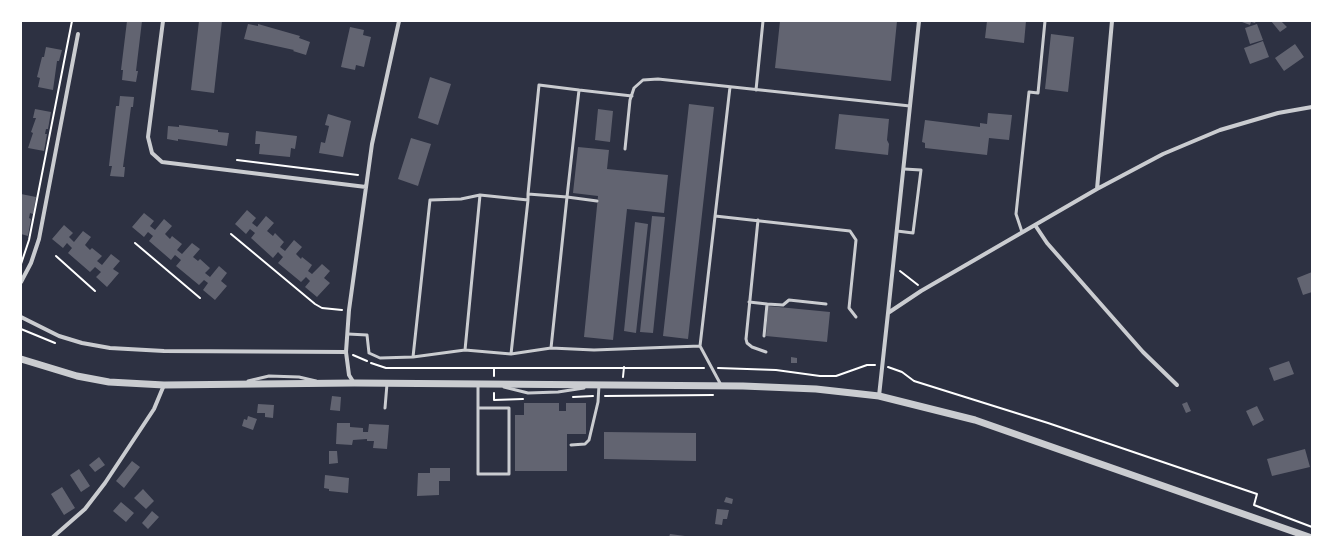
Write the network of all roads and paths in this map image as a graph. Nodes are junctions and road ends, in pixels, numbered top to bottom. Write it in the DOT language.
graph roads {
  1 [pos="72,21"];
  2 [pos="163,21"];
  3 [pos="399,21"];
  4 [pos="763,21"];
  5 [pos="919,21"];
  6 [pos="1045,21"];
  7 [pos="1112,21"];
  8 [pos="78,34"];
  9 [pos="730,87"];
  10 [pos="579,90"];
  11 [pos="756,90"];
  12 [pos="632,96"];
  13 [pos="910,106"];
  14 [pos="1312,107"];
  15 [pos="625,149"];
  16 [pos="237,160"];
  17 [pos="904,169"];
  18 [pos="358,175"];
  19 [pos="366,187"];
  20 [pos="1097,188"];
  21 [pos="528,194"];
  22 [pos="480,195"];
  23 [pos="567,197"];
  24 [pos="528,200"];
  25 [pos="596,201"];
  26 [pos="715,216"];
  27 [pos="758,220"];
  28 [pos="1035,225"];
  29 [pos="897,231"];
  30 [pos="1022,232"];
  31 [pos="231,234"];
  32 [pos="135,243"];
  33 [pos="56,256"];
  34 [pos="21,264"];
  35 [pos="21,282"];
  36 [pos="95,291"];
  37 [pos="200,298"];
  38 [pos="749,302"];
  39 [pos="767,304"];
  40 [pos="826,304"];
  41 [pos="350,310"];
  42 [pos="888,312"];
  43 [pos="21,317"];
  44 [pos="856,317"];
  45 [pos="348,334"];
  46 [pos="764,336"];
  47 [pos="700,346"];
  48 [pos="551,348"];
  49 [pos="464,350"];
  50 [pos="346,352"];
  51 [pos="766,352"];
  52 [pos="511,354"];
  53 [pos="413,357"];
  54 [pos="21,359"];
  55 [pos="354,383"];
  56 [pos="387,383"];
  57 [pos="478,384"];
  58 [pos="599,385"];
  59 [pos="721,385"];
  60 [pos="1177,385"];
  61 [pos="164,386"];
  62 [pos="879,396"];
  63 [pos="385,408"];
  64 [pos="478,408"];
  65 [pos="571,445"];
  66 [pos="1251,492"];
  67 [pos="1312,527"];
  68 [pos="53,537"];
  69 [pos="1309,537"];
  1 -- 34 [label="path"];
  2 -- 19 [label="street"];
  3 -- 19 [label="street"];
  4 -- 11 [label="lane"];
  5 -- 13 [label="street"];
  6 -- 30 [label="lane"];
  7 -- 20 [label="street"];
  8 -- 35 [label="street"];
  9 -- 11 [label="lane"];
  9 -- 12 [label="lane"];
  9 -- 26 [label="lane"];
  10 -- 12 [label="lane"];
  10 -- 21 [label="lane"];
  10 -- 23 [label="lane"];
  11 -- 13 [label="lane"];
  12 -- 15 [label="lane"];
  13 -- 17 [label="street"];
  14 -- 20 [label="street"];
  16 -- 18 [label="path"];
  17 -- 29 [label="street"];
  17 -- 29 [label="lane"];
  19 -- 41 [label="street"];
  20 -- 28 [label="street"];
  21 -- 23 [label="lane"];
  21 -- 24 [label="lane"];
  22 -- 24 [label="lane"];
  22 -- 49 [label="lane"];
  22 -- 53 [label="lane"];
  23 -- 25 [label="lane"];
  23 -- 48 [label="lane"];
  24 -- 52 [label="lane"];
  26 -- 27 [label="lane"];
  26 -- 47 [label="lane"];
  27 -- 38 [label="lane"];
  27 -- 44 [label="lane"];
  28 -- 30 [label="street"];
  28 -- 60 [label="street"];
  29 -- 42 [label="street"];
  30 -- 42 [label="street"];
  31 -- 41 [label="path"];
  32 -- 37 [label="path"];
  33 -- 36 [label="path"];
  38 -- 39 [label="lane"];
  38 -- 51 [label="lane"];
  39 -- 40 [label="lane"];
  39 -- 46 [label="lane"];
  41 -- 45 [label="street"];
  42 -- 62 [label="street"];
  43 -- 50 [label="street"];
  45 -- 50 [label="street"];
  45 -- 53 [label="lane"];
  47 -- 48 [label="lane"];
  47 -- 59 [label="lane"];
  48 -- 52 [label="lane"];
  49 -- 52 [label="lane"];
  49 -- 53 [label="lane"];
  50 -- 55 [label="street"];
  54 -- 61 [label="street"];
  55 -- 56 [label="street"];
  55 -- 61 [label="street"];
  56 -- 57 [label="street"];
  56 -- 63 [label="lane"];
  57 -- 58 [label="street"];
  57 -- 64 [label="lane"];
  58 -- 59 [label="street"];
  58 -- 65 [label="lane"];
  59 -- 62 [label="street"];
  61 -- 68 [label="street"];
  62 -- 69 [label="street"];
  64 -- 64 [label="lane"];
  66 -- 67 [label="path"];
}
